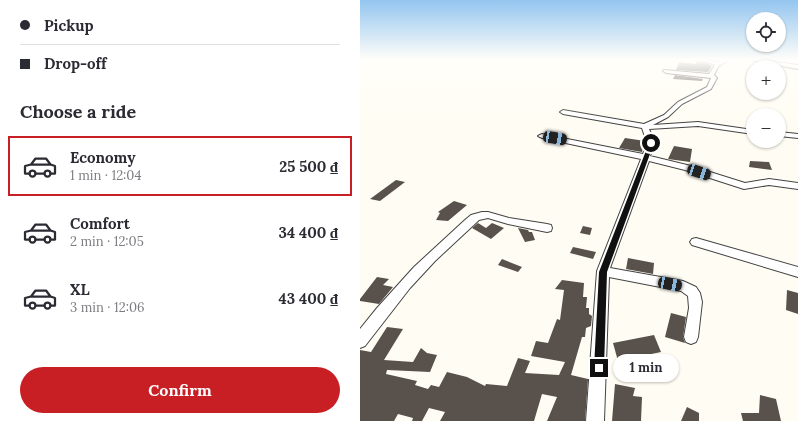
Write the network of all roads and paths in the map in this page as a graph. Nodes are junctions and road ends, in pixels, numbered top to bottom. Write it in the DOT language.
graph roads {
  1 [pos="713,80"];
  2 [pos="563,112"];
  3 [pos="646,127"];
  4 [pos="746,131"];
  5 [pos="786,135"];
  6 [pos="542,136"];
  7 [pos="798,136"];
  8 [pos="647,158"];
  9 [pos="798,186"];
  10 [pos="547,228"];
  11 [pos="696,242"];
  12 [pos="603,272"];
  13 [pos="798,272"];
  14 [pos="691,337"];
  15 [pos="360,341"];
  16 [pos="595,421"];
  1 -- 3 [label="street"];
  2 -- 3 [label="street"];
  3 -- 4 [label="street"];
  3 -- 8 [label="street"];
  5 -- 7 [label="street"];
  6 -- 8 [label="street"];
  8 -- 9 [label="street"];
  8 -- 12 [label="street"];
  10 -- 15 [label="street"];
  11 -- 13 [label="street"];
  12 -- 14 [label="street"];
  12 -- 16 [label="street"];
}
